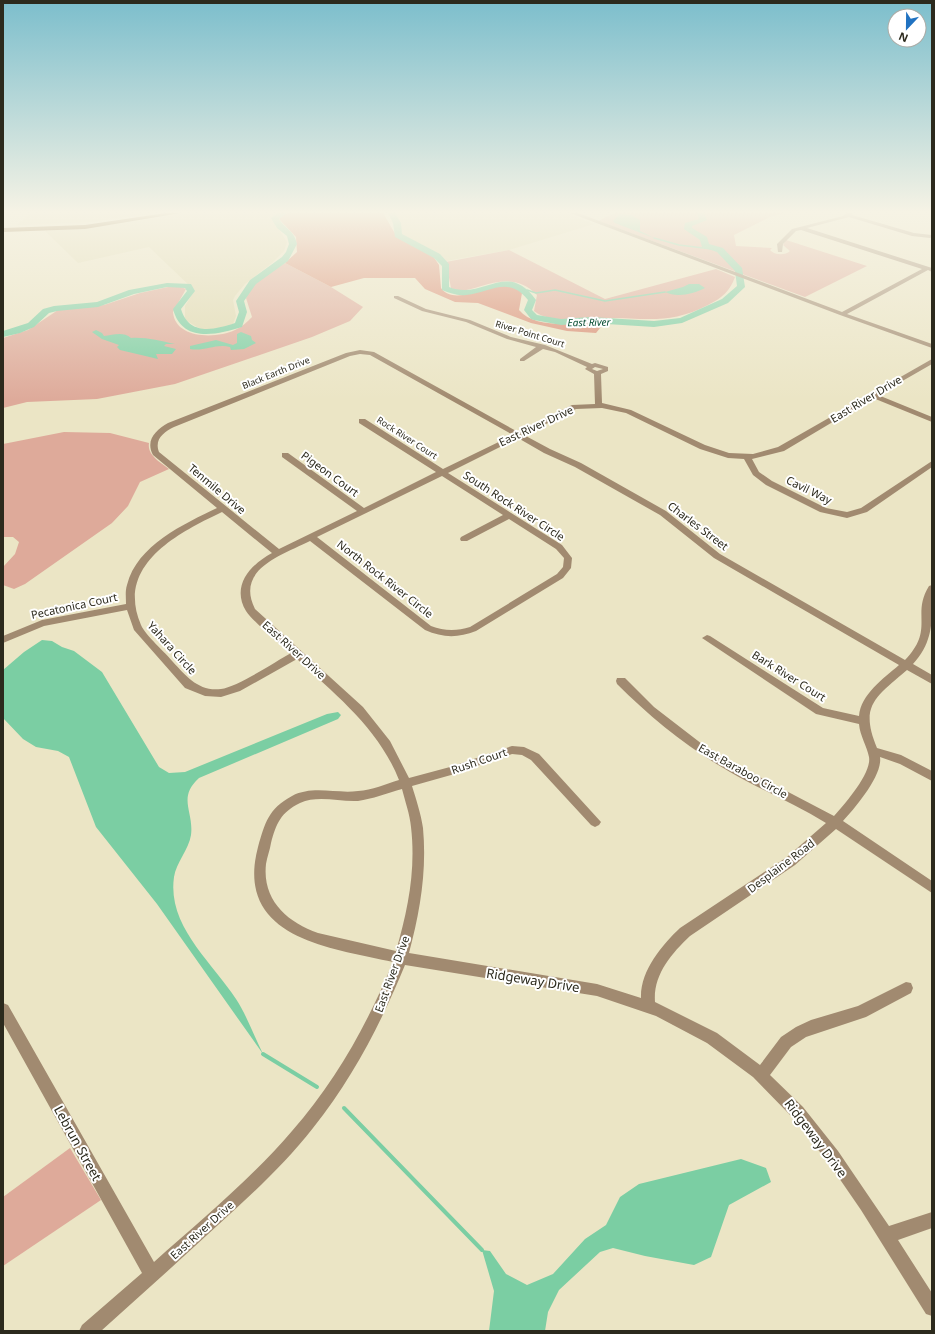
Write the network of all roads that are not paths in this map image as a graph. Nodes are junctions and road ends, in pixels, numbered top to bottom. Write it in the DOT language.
graph roads {
  1 [pos="738,275"];
  2 [pos="919,275"];
  3 [pos="396,297"];
  4 [pos="842,314"];
  5 [pos="907,338"];
  6 [pos="543,346"];
  7 [pos="932,346"];
  8 [pos="932,350"];
  9 [pos="932,357"];
  10 [pos="522,360"];
  11 [pos="932,361"];
  12 [pos="924,364"];
  13 [pos="406,371"];
  14 [pos="872,394"];
  15 [pos="599,405"];
  16 [pos="932,420"];
  17 [pos="362,421"];
  18 [pos="518,434"];
  19 [pos="156,437"];
  20 [pos="285,455"];
  21 [pos="747,457"];
  22 [pos="932,463"];
  23 [pos="442,472"];
  24 [pos="223,508"];
  25 [pos="363,511"];
  26 [pos="508,515"];
  27 [pos="311,537"];
  28 [pos="464,539"];
  29 [pos="278,553"];
  30 [pos="932,588"];
  31 [pos="129,606"];
  32 [pos="448,634"];
  33 [pos="707,638"];
  34 [pos="3,640"];
  35 [pos="298,654"];
  36 [pos="906,665"];
  37 [pos="932,680"];
  38 [pos="621,681"];
  39 [pos="863,721"];
  40 [pos="873,751"];
  41 [pos="932,777"];
  42 [pos="406,783"];
  43 [pos="595,822"];
  44 [pos="834,822"];
  45 [pos="932,888"];
  46 [pos="400,958"];
  47 [pos="906,988"];
  48 [pos="648,1005"];
  49 [pos="3,1010"];
  50 [pos="762,1074"];
  51 [pos="932,1220"];
  52 [pos="885,1236"];
  53 [pos="152,1275"];
  54 [pos="932,1308"];
  55 [pos="88,1331"];
  1 -- 4 [label="street"];
  2 -- 4 [label="street"];
  3 -- 6 [label="street, River Point Court"];
  4 -- 5 [label="street"];
  5 -- 7 [label="street"];
  5 -- 8 [label="street"];
  6 -- 10 [label="street"];
  6 -- 15 [label="street, River Point Court"];
  9 -- 12 [label="street, East River Drive"];
  11 -- 12 [label="street, East River Drive"];
  12 -- 14 [label="street, East River Drive"];
  13 -- 18 [label="street, Charles Street"];
  13 -- 19 [label="street, Black Earth Drive"];
  14 -- 16 [label="street"];
  14 -- 21 [label="street, East River Drive"];
  15 -- 18 [label="street, East River Drive"];
  15 -- 21 [label="street, East River Drive"];
  17 -- 23 [label="street, Rock River Court"];
  18 -- 23 [label="street, East River Drive"];
  18 -- 36 [label="street, Charles Street"];
  19 -- 24 [label="street, Tenmile Drive"];
  20 -- 25 [label="street, Pigeon Court"];
  21 -- 22 [label="street, Cavil Way"];
  23 -- 25 [label="street, East River Drive"];
  23 -- 26 [label="street, South Rock River Circle"];
  24 -- 29 [label="street, Tenmile Drive"];
  24 -- 31 [label="street, Yahara Circle"];
  25 -- 27 [label="street, East River Drive"];
  26 -- 28 [label="street"];
  26 -- 32 [label="street, South Rock River Circle"];
  27 -- 29 [label="street, East River Drive"];
  27 -- 32 [label="street, North Rock River Circle"];
  29 -- 35 [label="street, East River Drive"];
  30 -- 36 [label="street, Desplaine Road"];
  31 -- 34 [label="street, Pecatonica Court"];
  31 -- 35 [label="street, Yahara Circle"];
  33 -- 39 [label="street, Bark River Court"];
  35 -- 42 [label="street, East River Drive"];
  36 -- 37 [label="street, Charles Street"];
  36 -- 39 [label="street, Desplaine Road"];
  38 -- 44 [label="street, East Baraboo Circle"];
  39 -- 40 [label="street, Desplaine Road"];
  40 -- 41 [label="street"];
  40 -- 44 [label="street, Desplaine Road"];
  42 -- 43 [label="street, Rush Court"];
  42 -- 46 [label="street, East River Drive"];
  42 -- 46 [label="street, Rush Court"];
  44 -- 45 [label="street, East Baraboo Circle"];
  44 -- 48 [label="street, Desplaine Road"];
  46 -- 48 [label="street, Ridgeway Drive"];
  46 -- 53 [label="street, East River Drive"];
  47 -- 50 [label="street"];
  48 -- 50 [label="street, Ridgeway Drive"];
  49 -- 53 [label="street, Lebrun Street"];
  50 -- 52 [label="street, Ridgeway Drive"];
  51 -- 52 [label="street"];
  52 -- 54 [label="street, Ridgeway Drive"];
  53 -- 55 [label="street, East River Drive"];
}
